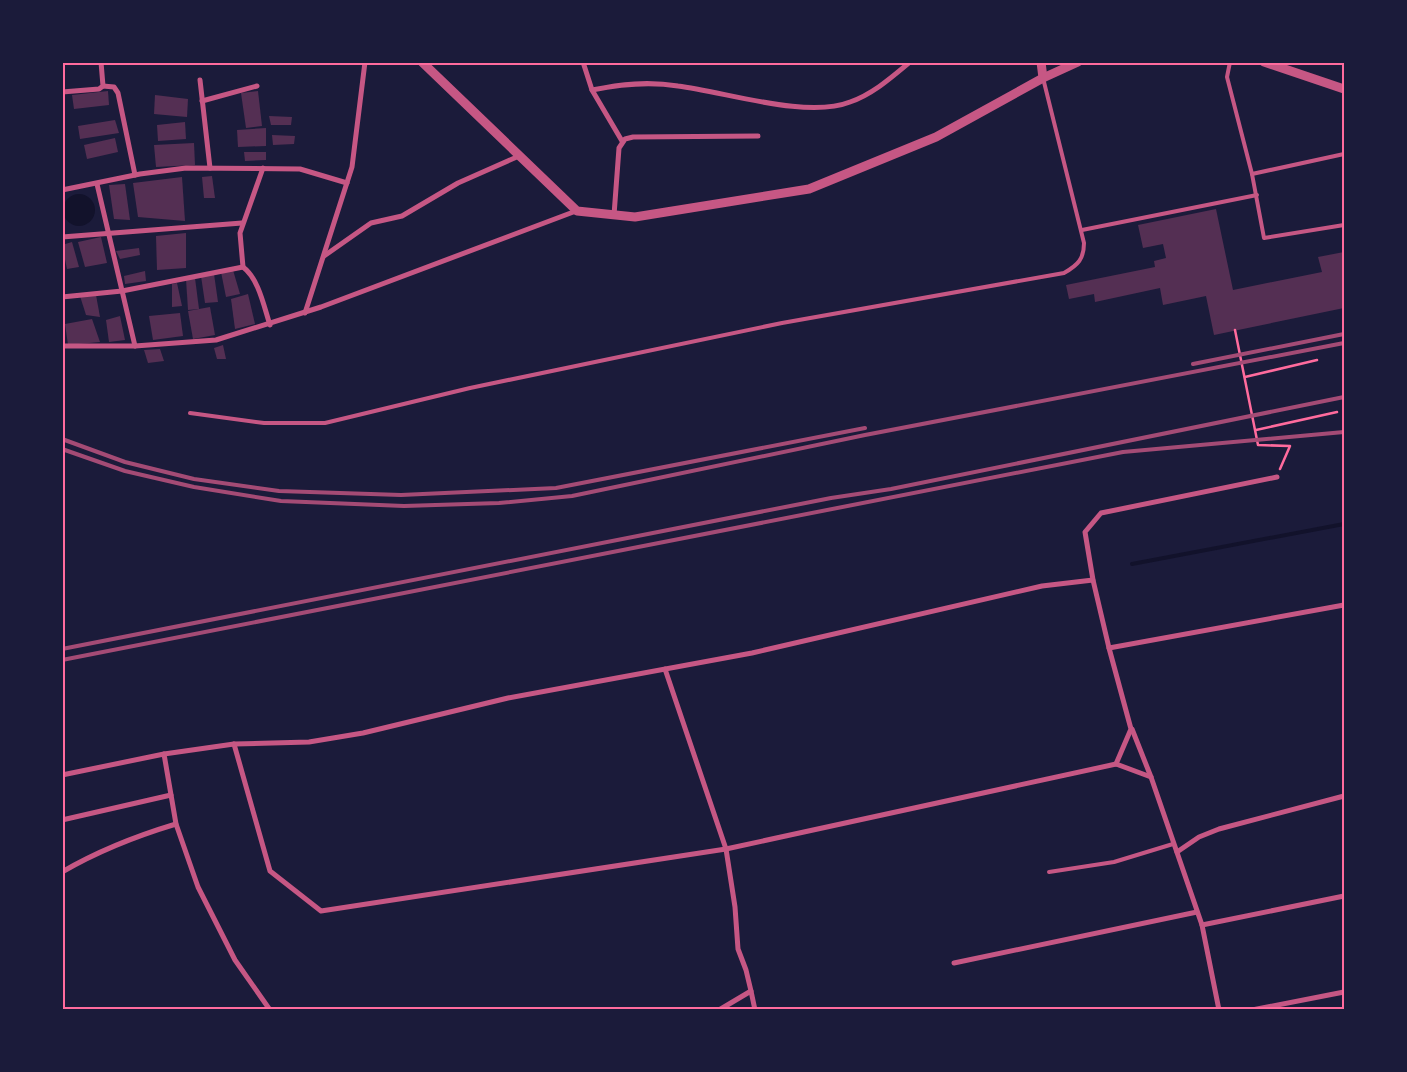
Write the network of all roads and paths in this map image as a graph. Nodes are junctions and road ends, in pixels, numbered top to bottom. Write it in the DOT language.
graph roads {
  1 [pos="101,62"];
  2 [pos="365,62"];
  3 [pos="422,62"];
  4 [pos="583,62"];
  5 [pos="910,62"];
  6 [pos="1041,62"];
  7 [pos="1078,62"];
  8 [pos="1230,62"];
  9 [pos="1264,62"];
  10 [pos="1043,78"];
  11 [pos="200,80"];
  12 [pos="103,86"];
  13 [pos="257,86"];
  14 [pos="1344,89"];
  15 [pos="592,90"];
  16 [pos="62,92"];
  17 [pos="202,102"];
  18 [pos="758,136"];
  19 [pos="622,141"];
  20 [pos="1344,154"];
  21 [pos="519,156"];
  22 [pos="210,168"];
  23 [pos="263,168"];
  24 [pos="1252,174"];
  25 [pos="135,175"];
  26 [pos="347,183"];
  27 [pos="97,184"];
  28 [pos="62,190"];
  29 [pos="1256,195"];
  30 [pos="577,210"];
  31 [pos="614,215"];
  32 [pos="242,223"];
  33 [pos="1344,225"];
  34 [pos="1082,230"];
  35 [pos="108,232"];
  36 [pos="62,237"];
  37 [pos="324,256"];
  38 [pos="243,267"];
  39 [pos="122,291"];
  40 [pos="62,296"];
  41 [pos="305,313"];
  42 [pos="270,325"];
  43 [pos="1235,330"];
  44 [pos="62,346"];
  45 [pos="135,346"];
  46 [pos="1316,360"];
  47 [pos="1245,377"];
  48 [pos="1337,412"];
  49 [pos="190,413"];
  50 [pos="1256,430"];
  51 [pos="1277,477"];
  52 [pos="1093,580"];
  53 [pos="1344,605"];
  54 [pos="1109,648"];
  55 [pos="665,669"];
  56 [pos="1132,729"];
  57 [pos="234,744"];
  58 [pos="164,754"];
  59 [pos="1116,764"];
  60 [pos="62,775"];
  61 [pos="1151,777"];
  62 [pos="171,795"];
  63 [pos="1344,796"];
  64 [pos="62,820"];
  65 [pos="176,824"];
  66 [pos="1172,844"];
  67 [pos="726,849"];
  68 [pos="1177,852"];
  69 [pos="62,872"];
  70 [pos="1049,872"];
  71 [pos="1344,896"];
  72 [pos="1197,912"];
  73 [pos="1202,925"];
  74 [pos="954,963"];
  75 [pos="751,991"];
  76 [pos="1344,992"];
  77 [pos="1219,1009"];
  78 [pos="270,1010"];
  79 [pos="719,1010"];
  80 [pos="756,1010"];
  81 [pos="1252,1010"];
  1 -- 12 [label="street"];
  2 -- 26 [label="street"];
  3 -- 21 [label="street"];
  4 -- 15 [label="street"];
  5 -- 15 [label="street"];
  6 -- 10 [label="street"];
  7 -- 10 [label="street"];
  8 -- 24 [label="lane"];
  9 -- 14 [label="street"];
  10 -- 31 [label="street"];
  10 -- 34 [label="lane"];
  11 -- 17 [label="street"];
  12 -- 16 [label="street"];
  12 -- 25 [label="street"];
  13 -- 17 [label="street"];
  15 -- 19 [label="street"];
  17 -- 22 [label="street"];
  18 -- 19 [label="street"];
  19 -- 31 [label="street"];
  20 -- 24 [label="lane"];
  21 -- 30 [label="street"];
  21 -- 37 [label="street"];
  22 -- 23 [label="street"];
  22 -- 25 [label="street"];
  23 -- 26 [label="street"];
  23 -- 32 [label="street"];
  24 -- 29 [label="lane"];
  25 -- 27 [label="street"];
  26 -- 37 [label="street"];
  27 -- 28 [label="street"];
  27 -- 35 [label="street"];
  29 -- 33 [label="lane"];
  29 -- 34 [label="lane"];
  30 -- 31 [label="street"];
  30 -- 41 [label="street"];
  32 -- 35 [label="street"];
  32 -- 38 [label="street"];
  34 -- 49 [label="lane"];
  35 -- 36 [label="street"];
  35 -- 39 [label="street"];
  37 -- 41 [label="street"];
  38 -- 39 [label="street"];
  38 -- 42 [label="street"];
  39 -- 40 [label="street"];
  39 -- 45 [label="street"];
  41 -- 42 [label="street"];
  42 -- 45 [label="street"];
  43 -- 47 [label="path"];
  44 -- 45 [label="street"];
  46 -- 47 [label="path"];
  47 -- 50 [label="path"];
  48 -- 50 [label="path"];
  50 -- 51 [label="path"];
  51 -- 52 [label="street"];
  52 -- 54 [label="street"];
  52 -- 55 [label="street"];
  53 -- 54 [label="street"];
  54 -- 56 [label="street"];
  55 -- 57 [label="street"];
  55 -- 67 [label="street"];
  56 -- 59 [label="street"];
  56 -- 61 [label="street"];
  57 -- 58 [label="street"];
  57 -- 67 [label="street"];
  58 -- 60 [label="street"];
  58 -- 62 [label="street"];
  59 -- 61 [label="street"];
  59 -- 67 [label="street"];
  61 -- 66 [label="street"];
  62 -- 64 [label="street"];
  62 -- 65 [label="street"];
  63 -- 68 [label="street"];
  65 -- 69 [label="street"];
  65 -- 78 [label="street"];
  66 -- 68 [label="street"];
  66 -- 70 [label="lane"];
  67 -- 75 [label="street"];
  68 -- 72 [label="street"];
  71 -- 73 [label="street"];
  72 -- 73 [label="street"];
  72 -- 74 [label="street"];
  73 -- 77 [label="street"];
  75 -- 79 [label="street"];
  75 -- 80 [label="street"];
  76 -- 81 [label="street"];
}
